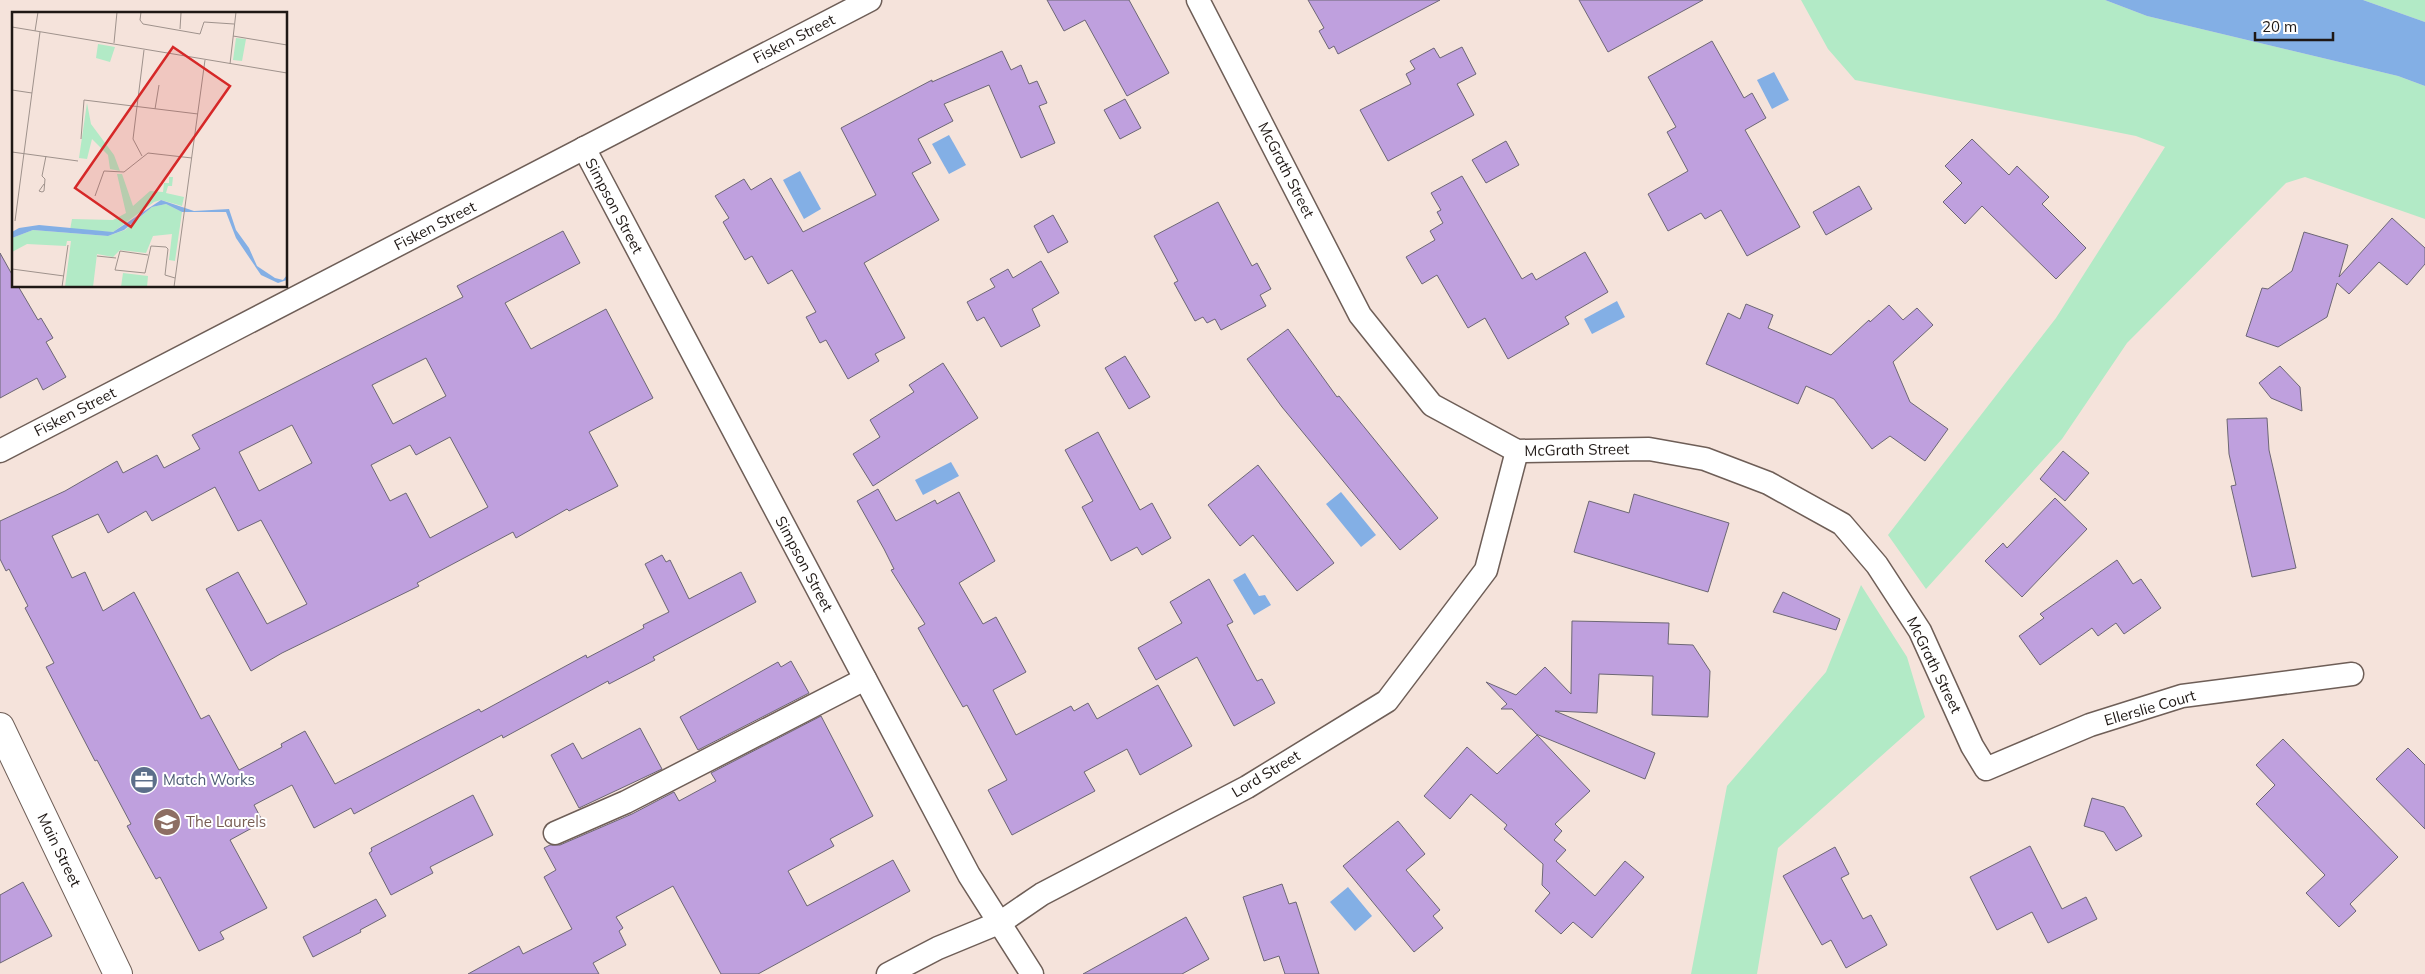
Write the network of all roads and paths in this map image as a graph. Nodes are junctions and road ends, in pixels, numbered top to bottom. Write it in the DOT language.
graph roads {
  1 [pos="870,0"];
  2 [pos="1198,0"];
  3 [pos="584,148"];
  4 [pos="0,451"];
  5 [pos="1517,451"];
  6 [pos="2352,674"];
  7 [pos="865,679"];
  8 [pos="0,726"];
  9 [pos="1986,769"];
  10 [pos="555,833"];
  11 [pos="1001,922"];
  12 [pos="118,974"];
  13 [pos="888,974"];
  14 [pos="1032,974"];
  1 -- 3 [label="street, Fisken Street"];
  2 -- 5 [label="street, McGrath Street"];
  3 -- 4 [label="street, Fisken Street"];
  3 -- 7 [label="street, Simpson Street"];
  5 -- 9 [label="street, McGrath Street"];
  5 -- 11 [label="street, Lord Street"];
  6 -- 9 [label="street, Ellerslie Court"];
  7 -- 10 [label="street"];
  7 -- 11 [label="street, Simpson Street"];
  8 -- 12 [label="main road, Main Street"];
  11 -- 13 [label="street, Lord Street"];
  11 -- 14 [label="street, Simpson Street"];
}
